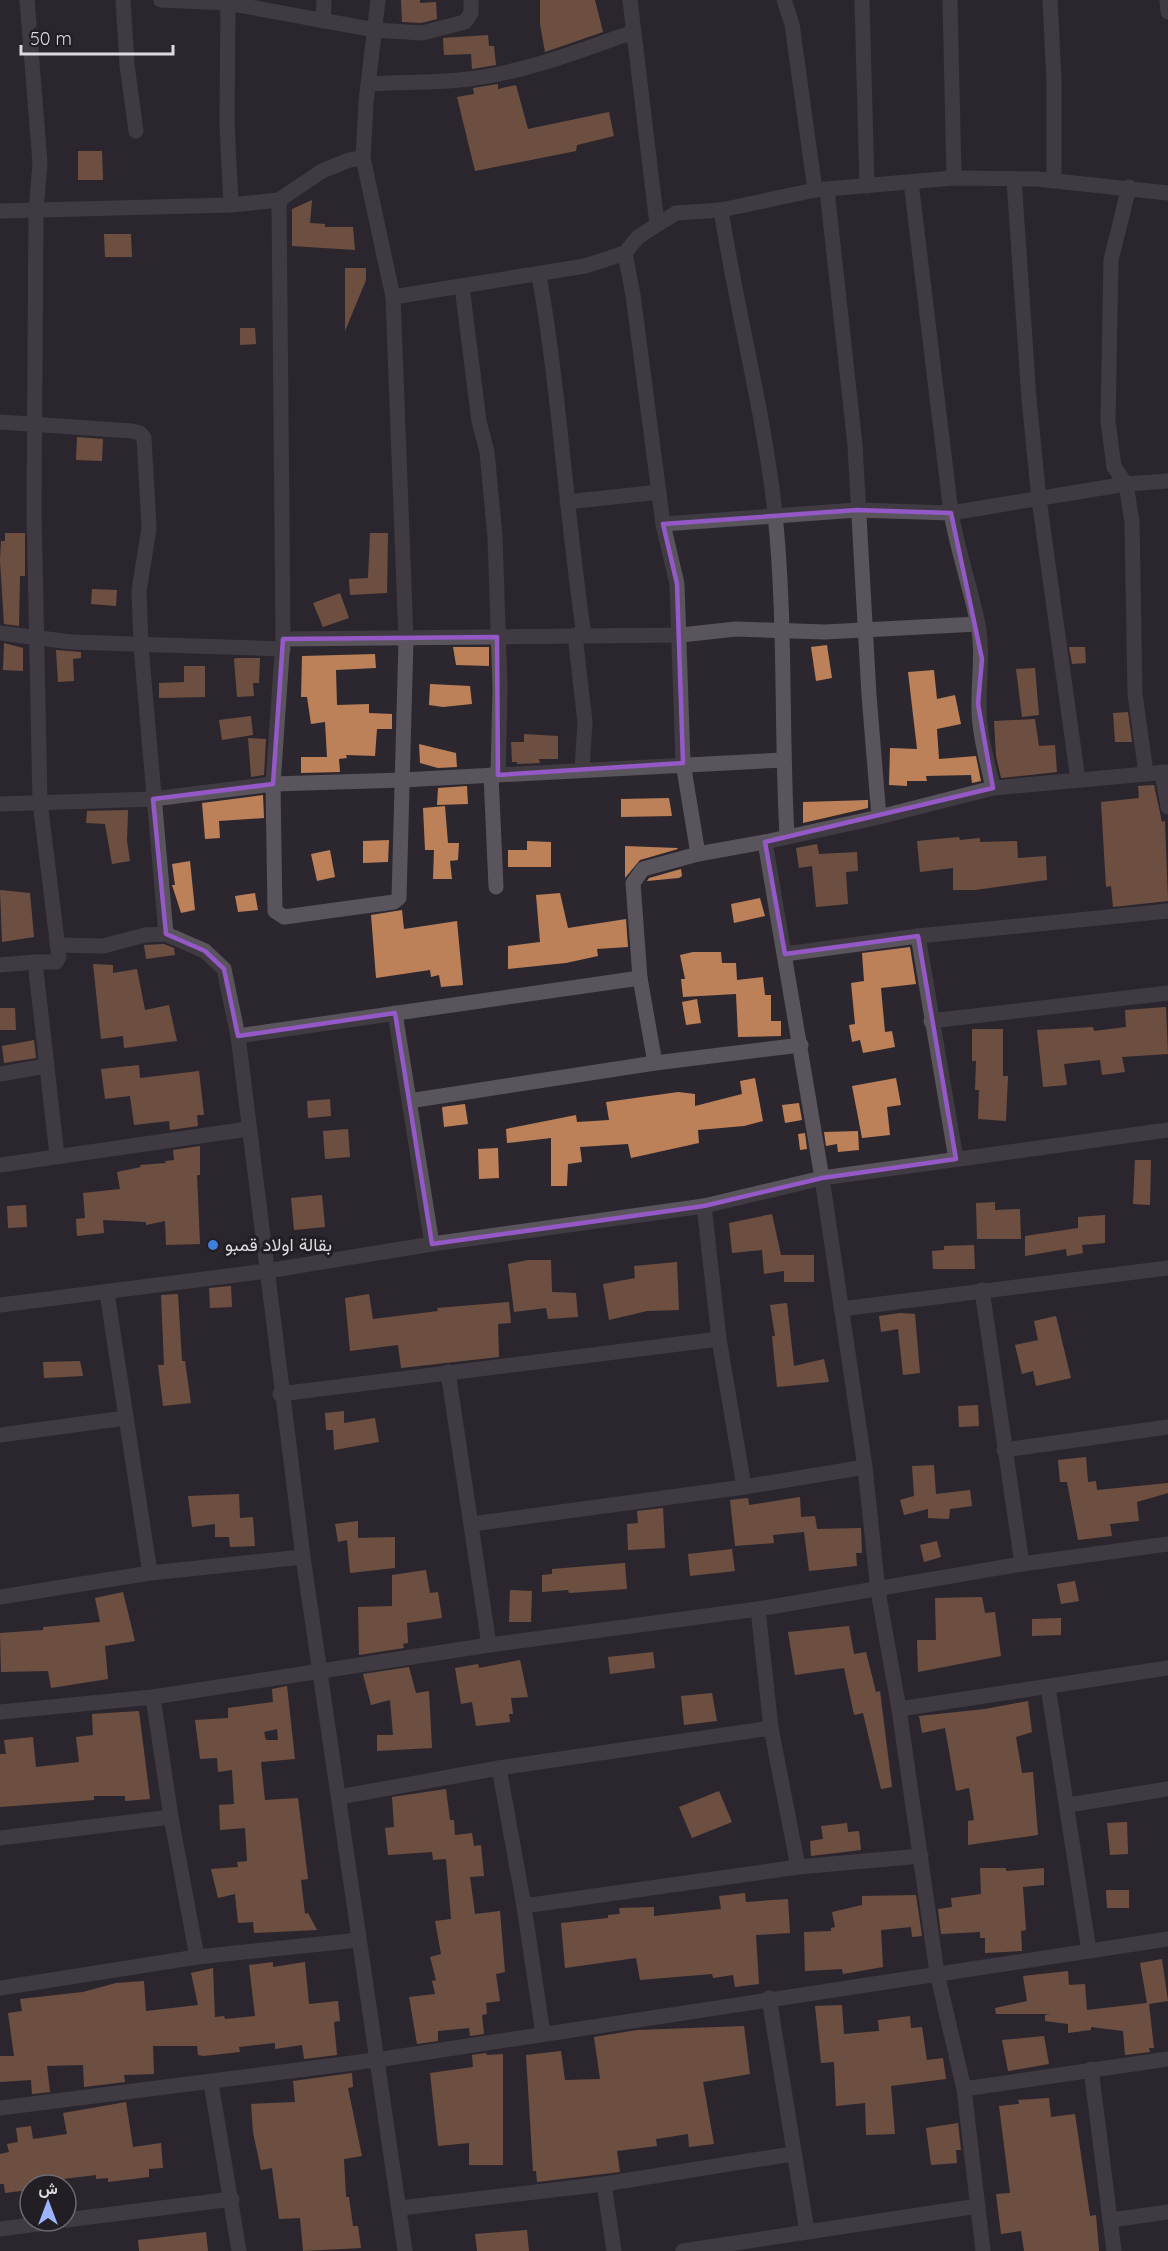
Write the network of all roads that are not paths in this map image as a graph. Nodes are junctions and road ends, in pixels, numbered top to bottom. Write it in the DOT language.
graph roads {
  1 [pos="27,0"];
  2 [pos="123,0"];
  3 [pos="161,0"];
  4 [pos="324,0"];
  5 [pos="378,0"];
  6 [pos="471,0"];
  7 [pos="630,0"];
  8 [pos="784,0"];
  9 [pos="862,0"];
  10 [pos="950,0"];
  11 [pos="1050,0"];
  12 [pos="1167,0"];
  13 [pos="228,2"];
  14 [pos="1168,12"];
  15 [pos="323,21"];
  16 [pos="375,30"];
  17 [pos="633,32"];
  18 [pos="368,84"];
  19 [pos="136,131"];
  20 [pos="363,158"];
  21 [pos="954,178"];
  22 [pos="1014,179"];
  23 [pos="1054,181"];
  24 [pos="911,182"];
  25 [pos="867,186"];
  26 [pos="1129,187"];
  27 [pos="821,190"];
  28 [pos="1168,193"];
  29 [pos="279,200"];
  30 [pos="231,205"];
  31 [pos="721,210"];
  32 [pos="0,211"];
  33 [pos="36,211"];
  34 [pos="657,224"];
  35 [pos="625,253"];
  36 [pos="539,274"];
  37 [pos="462,287"];
  38 [pos="393,297"];
  39 [pos="0,422"];
  40 [pos="36,423"];
  41 [pos="1168,481"];
  42 [pos="1126,484"];
  43 [pos="659,492"];
  44 [pos="1039,499"];
  45 [pos="567,502"];
  46 [pos="857,510"];
  47 [pos="951,513"];
  48 [pos="775,517"];
  49 [pos="663,524"];
  50 [pos="978,624"];
  51 [pos="781,629"];
  52 [pos="865,630"];
  53 [pos="0,633"];
  54 [pos="580,635"];
  55 [pos="681,635"];
  56 [pos="37,636"];
  57 [pos="496,637"];
  58 [pos="406,640"];
  59 [pos="283,644"];
  60 [pos="141,646"];
  61 [pos="783,760"];
  62 [pos="683,763"];
  63 [pos="582,770"];
  64 [pos="1165,772"];
  65 [pos="1146,773"];
  66 [pos="495,775"];
  67 [pos="402,780"];
  68 [pos="1078,780"];
  69 [pos="273,784"];
  70 [pos="993,788"];
  71 [pos="153,800"];
  72 [pos="40,802"];
  73 [pos="0,804"];
  74 [pos="1168,807"];
  75 [pos="879,817"];
  76 [pos="787,836"];
  77 [pos="765,842"];
  78 [pos="698,855"];
  79 [pos="496,886"];
  80 [pos="1168,911"];
  81 [pos="166,934"];
  82 [pos="918,936"];
  83 [pos="57,945"];
  84 [pos="785,954"];
  85 [pos="35,962"];
  86 [pos="0,965"];
  87 [pos="640,978"];
  88 [pos="1168,993"];
  89 [pos="395,1013"];
  90 [pos="931,1021"];
  91 [pos="238,1036"];
  92 [pos="801,1045"];
  93 [pos="655,1063"];
  94 [pos="46,1066"];
  95 [pos="0,1074"];
  96 [pos="410,1101"];
  97 [pos="248,1129"];
  98 [pos="1168,1130"];
  99 [pos="57,1155"];
  100 [pos="956,1160"];
  101 [pos="0,1165"];
  102 [pos="822,1178"];
  103 [pos="704,1206"];
  104 [pos="432,1244"];
  105 [pos="1168,1268"];
  106 [pos="267,1271"];
  107 [pos="982,1290"];
  108 [pos="107,1293"];
  109 [pos="0,1305"];
  110 [pos="841,1309"];
  111 [pos="719,1339"];
  112 [pos="448,1372"];
  113 [pos="280,1394"];
  114 [pos="125,1418"];
  115 [pos="1168,1427"];
  116 [pos="0,1435"];
  117 [pos="1004,1450"];
  118 [pos="865,1467"];
  119 [pos="744,1487"];
  120 [pos="472,1524"];
  121 [pos="1168,1544"];
  122 [pos="303,1557"];
  123 [pos="1022,1564"];
  124 [pos="150,1573"];
  125 [pos="878,1591"];
  126 [pos="0,1597"];
  127 [pos="758,1609"];
  128 [pos="489,1645"];
  129 [pos="1168,1668"];
  130 [pos="318,1671"];
  131 [pos="1048,1688"];
  132 [pos="153,1697"];
  133 [pos="899,1709"];
  134 [pos="0,1712"];
  135 [pos="771,1728"];
  136 [pos="500,1767"];
  137 [pos="1168,1789"];
  138 [pos="339,1797"];
  139 [pos="1068,1805"];
  140 [pos="171,1817"];
  141 [pos="0,1838"];
  142 [pos="921,1856"];
  143 [pos="798,1867"];
  144 [pos="524,1906"];
  145 [pos="1168,1939"];
  146 [pos="359,1940"];
  147 [pos="1089,1951"];
  148 [pos="197,1957"];
  149 [pos="937,1973"];
  150 [pos="0,1988"];
  151 [pos="769,1998"];
  152 [pos="543,2034"];
  153 [pos="1168,2059"];
  154 [pos="376,2060"];
  155 [pos="1091,2069"];
  156 [pos="211,2083"];
  157 [pos="964,2089"];
  158 [pos="0,2108"];
  159 [pos="792,2154"];
  160 [pos="604,2184"];
  161 [pos="232,2199"];
  162 [pos="978,2206"];
  163 [pos="400,2208"];
  164 [pos="1168,2212"];
  165 [pos="78,2218"];
  166 [pos="1111,2220"];
  167 [pos="18,2227"];
  168 [pos="0,2229"];
  169 [pos="807,2231"];
  170 [pos="239,2251"];
  171 [pos="405,2251"];
  172 [pos="614,2251"];
  173 [pos="683,2251"];
  174 [pos="983,2251"];
  175 [pos="1114,2251"];
  1 -- 33 [label="street"];
  2 -- 19 [label="street"];
  3 -- 13 [label="street"];
  4 -- 15 [label="street"];
  5 -- 16 [label="street"];
  6 -- 16 [label="street"];
  7 -- 17 [label="street"];
  8 -- 27 [label="street"];
  9 -- 25 [label="street"];
  10 -- 21 [label="street"];
  11 -- 23 [label="street"];
  12 -- 14 [label="street"];
  13 -- 15 [label="street"];
  13 -- 30 [label="street"];
  15 -- 16 [label="street"];
  16 -- 18 [label="street"];
  17 -- 18 [label="street"];
  17 -- 34 [label="street"];
  18 -- 20 [label="street"];
  20 -- 29 [label="street"];
  20 -- 38 [label="street"];
  21 -- 22 [label="street"];
  21 -- 24 [label="street"];
  22 -- 23 [label="street"];
  22 -- 44 [label="street"];
  23 -- 26 [label="street"];
  24 -- 25 [label="street"];
  24 -- 47 [label="street"];
  25 -- 27 [label="street"];
  26 -- 28 [label="street"];
  26 -- 42 [label="street"];
  27 -- 31 [label="street"];
  27 -- 46 [label="street"];
  29 -- 30 [label="street"];
  29 -- 59 [label="street"];
  30 -- 33 [label="street"];
  31 -- 34 [label="street"];
  31 -- 48 [label="street"];
  32 -- 33 [label="street"];
  33 -- 40 [label="street"];
  34 -- 35 [label="street"];
  35 -- 36 [label="street"];
  35 -- 43 [label="street"];
  36 -- 37 [label="street"];
  36 -- 45 [label="street"];
  37 -- 38 [label="street"];
  37 -- 57 [label="street"];
  38 -- 58 [label="street"];
  39 -- 40 [label="street"];
  40 -- 56 [label="street"];
  40 -- 60 [label="street"];
  41 -- 42 [label="street"];
  42 -- 44 [label="street"];
  42 -- 65 [label="street"];
  43 -- 45 [label="street"];
  43 -- 49 [label="street"];
  44 -- 47 [label="street"];
  44 -- 68 [label="street"];
  45 -- 54 [label="street"];
  46 -- 47 [label="street"];
  46 -- 48 [label="street"];
  46 -- 52 [label="street"];
  47 -- 50 [label="street"];
  48 -- 49 [label="street"];
  48 -- 51 [label="street"];
  49 -- 55 [label="street"];
  50 -- 52 [label="street"];
  50 -- 70 [label="street"];
  51 -- 52 [label="street"];
  51 -- 55 [label="street"];
  51 -- 61 [label="street"];
  52 -- 75 [label="street"];
  53 -- 56 [label="street"];
  54 -- 55 [label="street"];
  54 -- 57 [label="street"];
  54 -- 63 [label="street"];
  55 -- 62 [label="street"];
  56 -- 60 [label="street"];
  56 -- 72 [label="street"];
  57 -- 58 [label="street"];
  57 -- 66 [label="street"];
  58 -- 59 [label="street"];
  58 -- 67 [label="street"];
  59 -- 60 [label="street"];
  59 -- 69 [label="street"];
  60 -- 71 [label="street"];
  61 -- 62 [label="street"];
  61 -- 76 [label="street"];
  62 -- 63 [label="street"];
  62 -- 78 [label="street"];
  63 -- 66 [label="street"];
  64 -- 65 [label="street"];
  64 -- 74 [label="street"];
  65 -- 68 [label="street"];
  66 -- 67 [label="street"];
  66 -- 79 [label="street"];
  67 -- 69 [label="street"];
  67 -- 69 [label="street"];
  68 -- 70 [label="street"];
  69 -- 71 [label="street"];
  70 -- 75 [label="street"];
  71 -- 72 [label="street"];
  71 -- 81 [label="street"];
  72 -- 73 [label="street"];
  72 -- 83 [label="street"];
  75 -- 76 [label="street"];
  76 -- 77 [label="street"];
  77 -- 78 [label="street"];
  77 -- 84 [label="street"];
  78 -- 87 [label="street"];
  80 -- 82 [label="street"];
  81 -- 83 [label="street"];
  81 -- 91 [label="street"];
  82 -- 84 [label="street"];
  82 -- 90 [label="street"];
  83 -- 85 [label="street"];
  84 -- 92 [label="street"];
  85 -- 86 [label="street"];
  85 -- 94 [label="street"];
  87 -- 89 [label="street"];
  87 -- 93 [label="street"];
  88 -- 90 [label="street"];
  89 -- 91 [label="street"];
  89 -- 96 [label="street"];
  90 -- 100 [label="street"];
  91 -- 97 [label="street"];
  92 -- 93 [label="street"];
  92 -- 102 [label="street"];
  93 -- 96 [label="street"];
  94 -- 95 [label="street"];
  94 -- 99 [label="street"];
  96 -- 104 [label="street"];
  97 -- 99 [label="street"];
  97 -- 106 [label="street"];
  98 -- 100 [label="street"];
  99 -- 101 [label="street"];
  100 -- 102 [label="street"];
  102 -- 103 [label="street"];
  102 -- 110 [label="street"];
  103 -- 104 [label="street"];
  103 -- 111 [label="street"];
  104 -- 106 [label="street"];
  105 -- 107 [label="street"];
  106 -- 108 [label="street"];
  106 -- 113 [label="street"];
  107 -- 110 [label="street"];
  107 -- 117 [label="street"];
  108 -- 109 [label="street"];
  108 -- 114 [label="street"];
  110 -- 118 [label="street"];
  111 -- 112 [label="street"];
  111 -- 119 [label="street"];
  112 -- 113 [label="street"];
  112 -- 120 [label="street"];
  113 -- 122 [label="street"];
  114 -- 116 [label="street"];
  114 -- 124 [label="street"];
  115 -- 117 [label="street"];
  117 -- 123 [label="street"];
  118 -- 119 [label="street"];
  118 -- 125 [label="street"];
  119 -- 120 [label="street"];
  120 -- 128 [label="street"];
  121 -- 123 [label="street"];
  122 -- 124 [label="street"];
  122 -- 130 [label="street"];
  123 -- 125 [label="street"];
  124 -- 126 [label="street"];
  125 -- 127 [label="street"];
  125 -- 133 [label="street"];
  127 -- 128 [label="street"];
  127 -- 135 [label="street"];
  128 -- 130 [label="street"];
  129 -- 131 [label="street"];
  130 -- 132 [label="street"];
  130 -- 138 [label="street"];
  131 -- 133 [label="street"];
  131 -- 139 [label="street"];
  132 -- 134 [label="street"];
  132 -- 140 [label="street"];
  133 -- 142 [label="street"];
  135 -- 136 [label="street"];
  135 -- 143 [label="street"];
  136 -- 138 [label="street"];
  136 -- 144 [label="street"];
  137 -- 139 [label="street"];
  138 -- 146 [label="street"];
  139 -- 147 [label="street"];
  140 -- 141 [label="street"];
  140 -- 148 [label="street"];
  142 -- 143 [label="street"];
  142 -- 149 [label="street"];
  143 -- 144 [label="street"];
  144 -- 152 [label="street"];
  145 -- 147 [label="street"];
  146 -- 148 [label="street"];
  146 -- 154 [label="street"];
  147 -- 149 [label="street"];
  148 -- 150 [label="street"];
  149 -- 151 [label="street"];
  149 -- 157 [label="street"];
  151 -- 152 [label="street"];
  151 -- 159 [label="street"];
  152 -- 154 [label="street"];
  153 -- 155 [label="street"];
  154 -- 156 [label="street"];
  154 -- 163 [label="street"];
  155 -- 157 [label="street"];
  155 -- 166 [label="street"];
  156 -- 158 [label="street"];
  156 -- 161 [label="street"];
  157 -- 162 [label="street"];
  159 -- 160 [label="street"];
  159 -- 169 [label="street"];
  160 -- 163 [label="street"];
  160 -- 172 [label="street"];
  161 -- 165 [label="street"];
  161 -- 170 [label="street"];
  162 -- 169 [label="street"];
  162 -- 174 [label="street"];
  163 -- 171 [label="street"];
  164 -- 166 [label="street"];
  166 -- 175 [label="street"];
  167 -- 168 [label="street"];
  169 -- 173 [label="street"];
}
